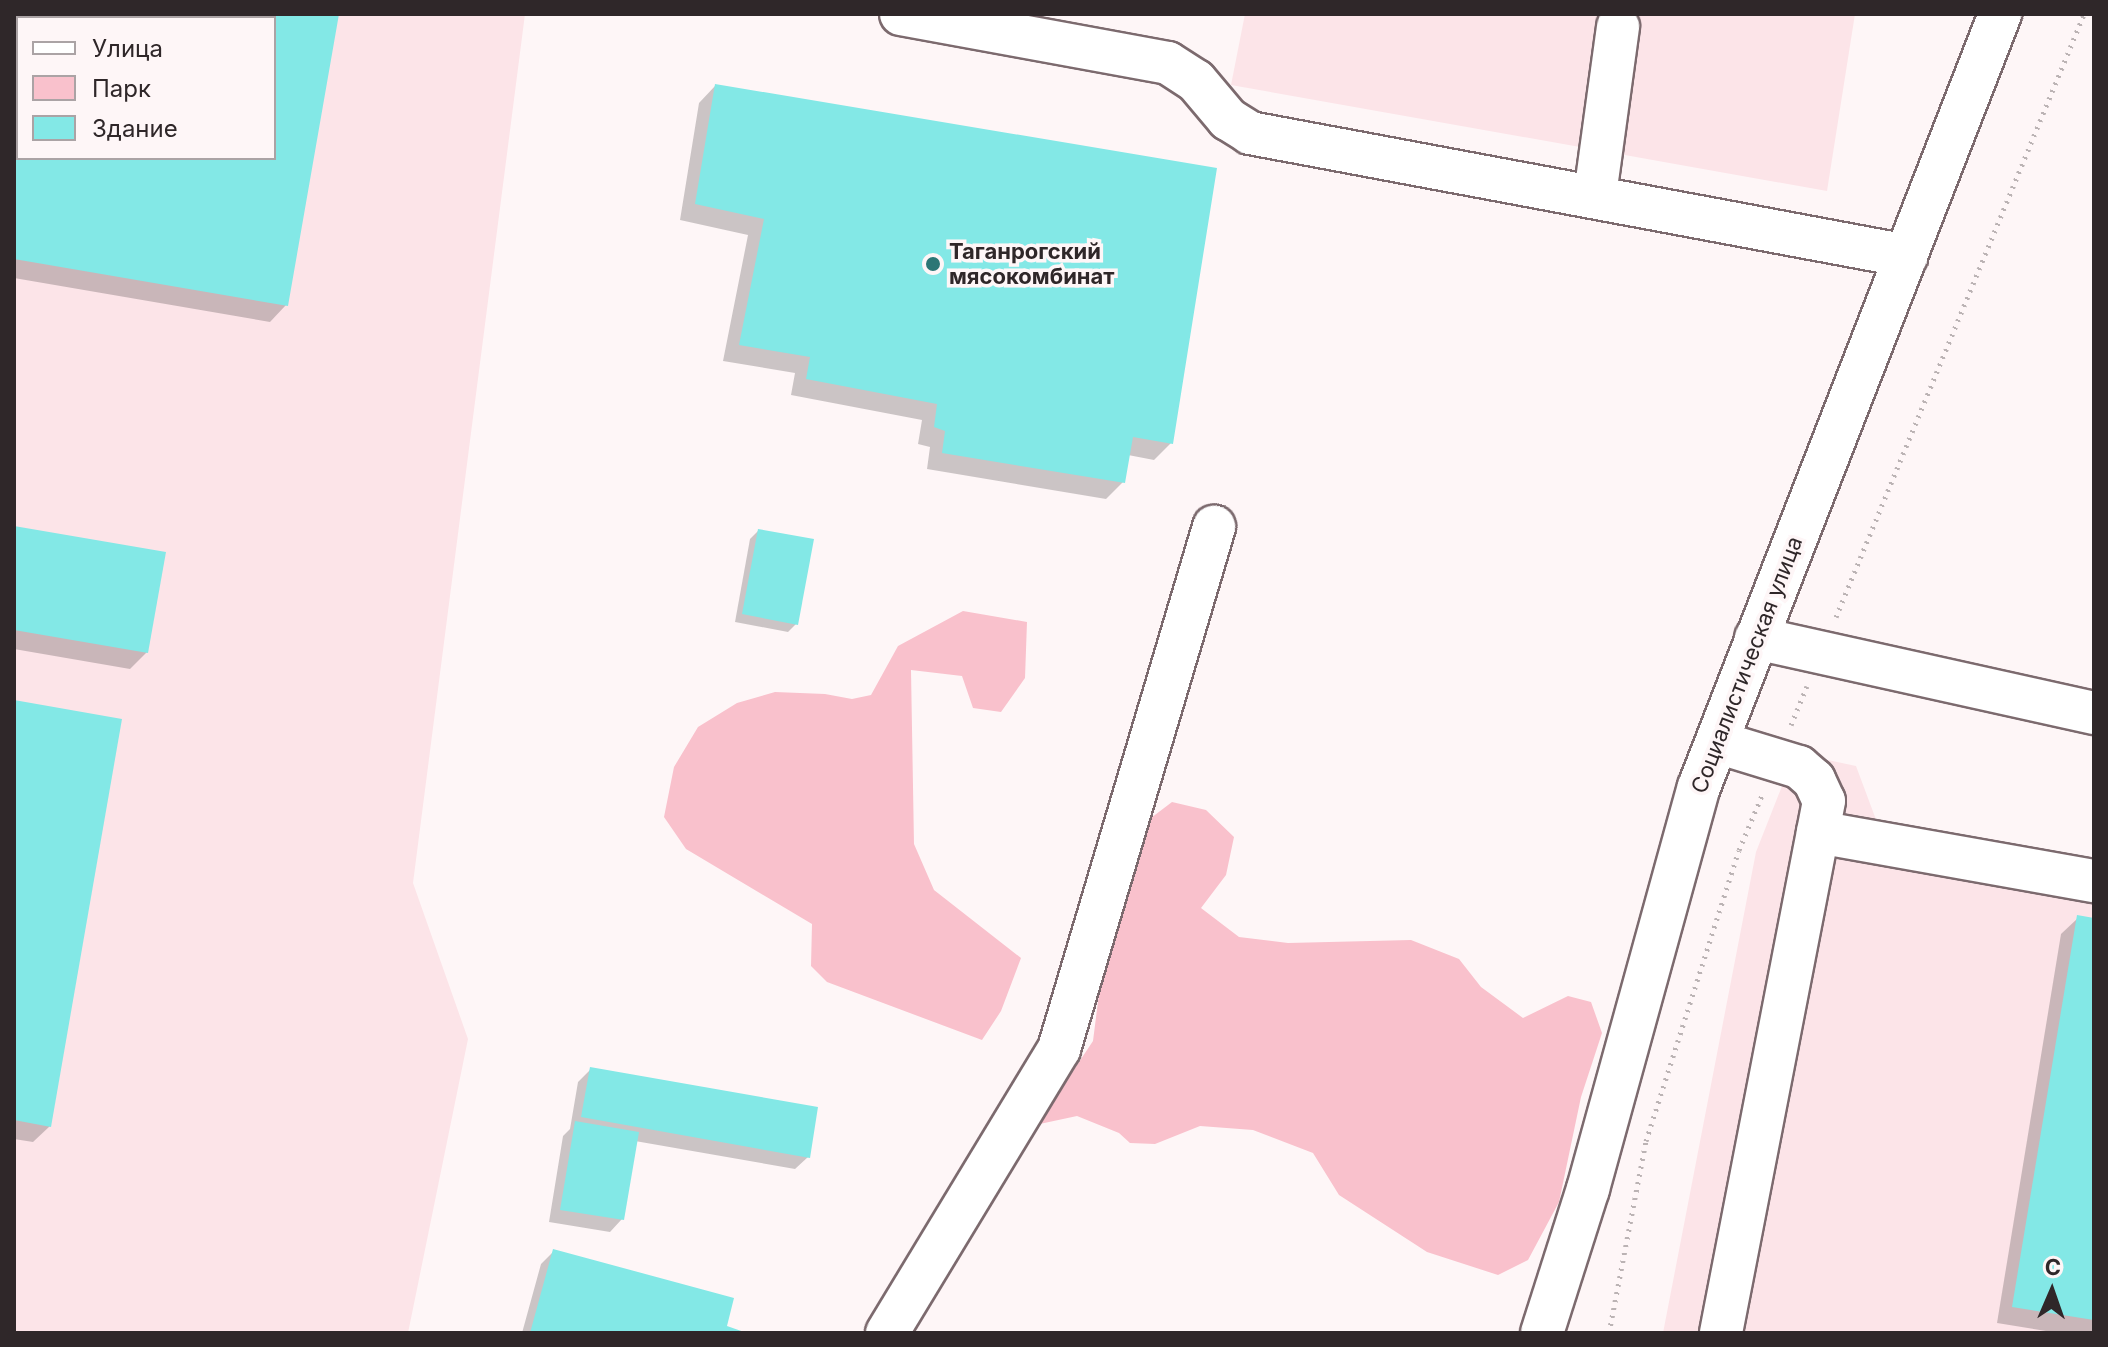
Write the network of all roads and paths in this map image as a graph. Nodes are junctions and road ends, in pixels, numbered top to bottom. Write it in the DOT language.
graph roads {
  1 [pos="901,14"];
  2 [pos="2000,14"];
  3 [pos="1618,27"];
  4 [pos="1595,195"];
  5 [pos="1907,256"];
  6 [pos="1214,527"];
  7 [pos="1756,638"];
  8 [pos="2094,713"];
  9 [pos="1717,742"];
  10 [pos="1818,832"];
  11 [pos="2094,881"];
  12 [pos="887,1333"];
  13 [pos="1542,1333"];
  14 [pos="1721,1333"];
  1 -- 4 [label="street"];
  2 -- 5 [label="street, Социалистическая улица"];
  3 -- 4 [label="street"];
  4 -- 5 [label="street"];
  5 -- 7 [label="street, Социалистическая улица"];
  6 -- 12 [label="street"];
  7 -- 8 [label="street"];
  7 -- 9 [label="street, Социалистическая улица"];
  9 -- 10 [label="street"];
  9 -- 13 [label="street, Социалистическая улица"];
  10 -- 11 [label="street"];
  10 -- 14 [label="street"];
}
